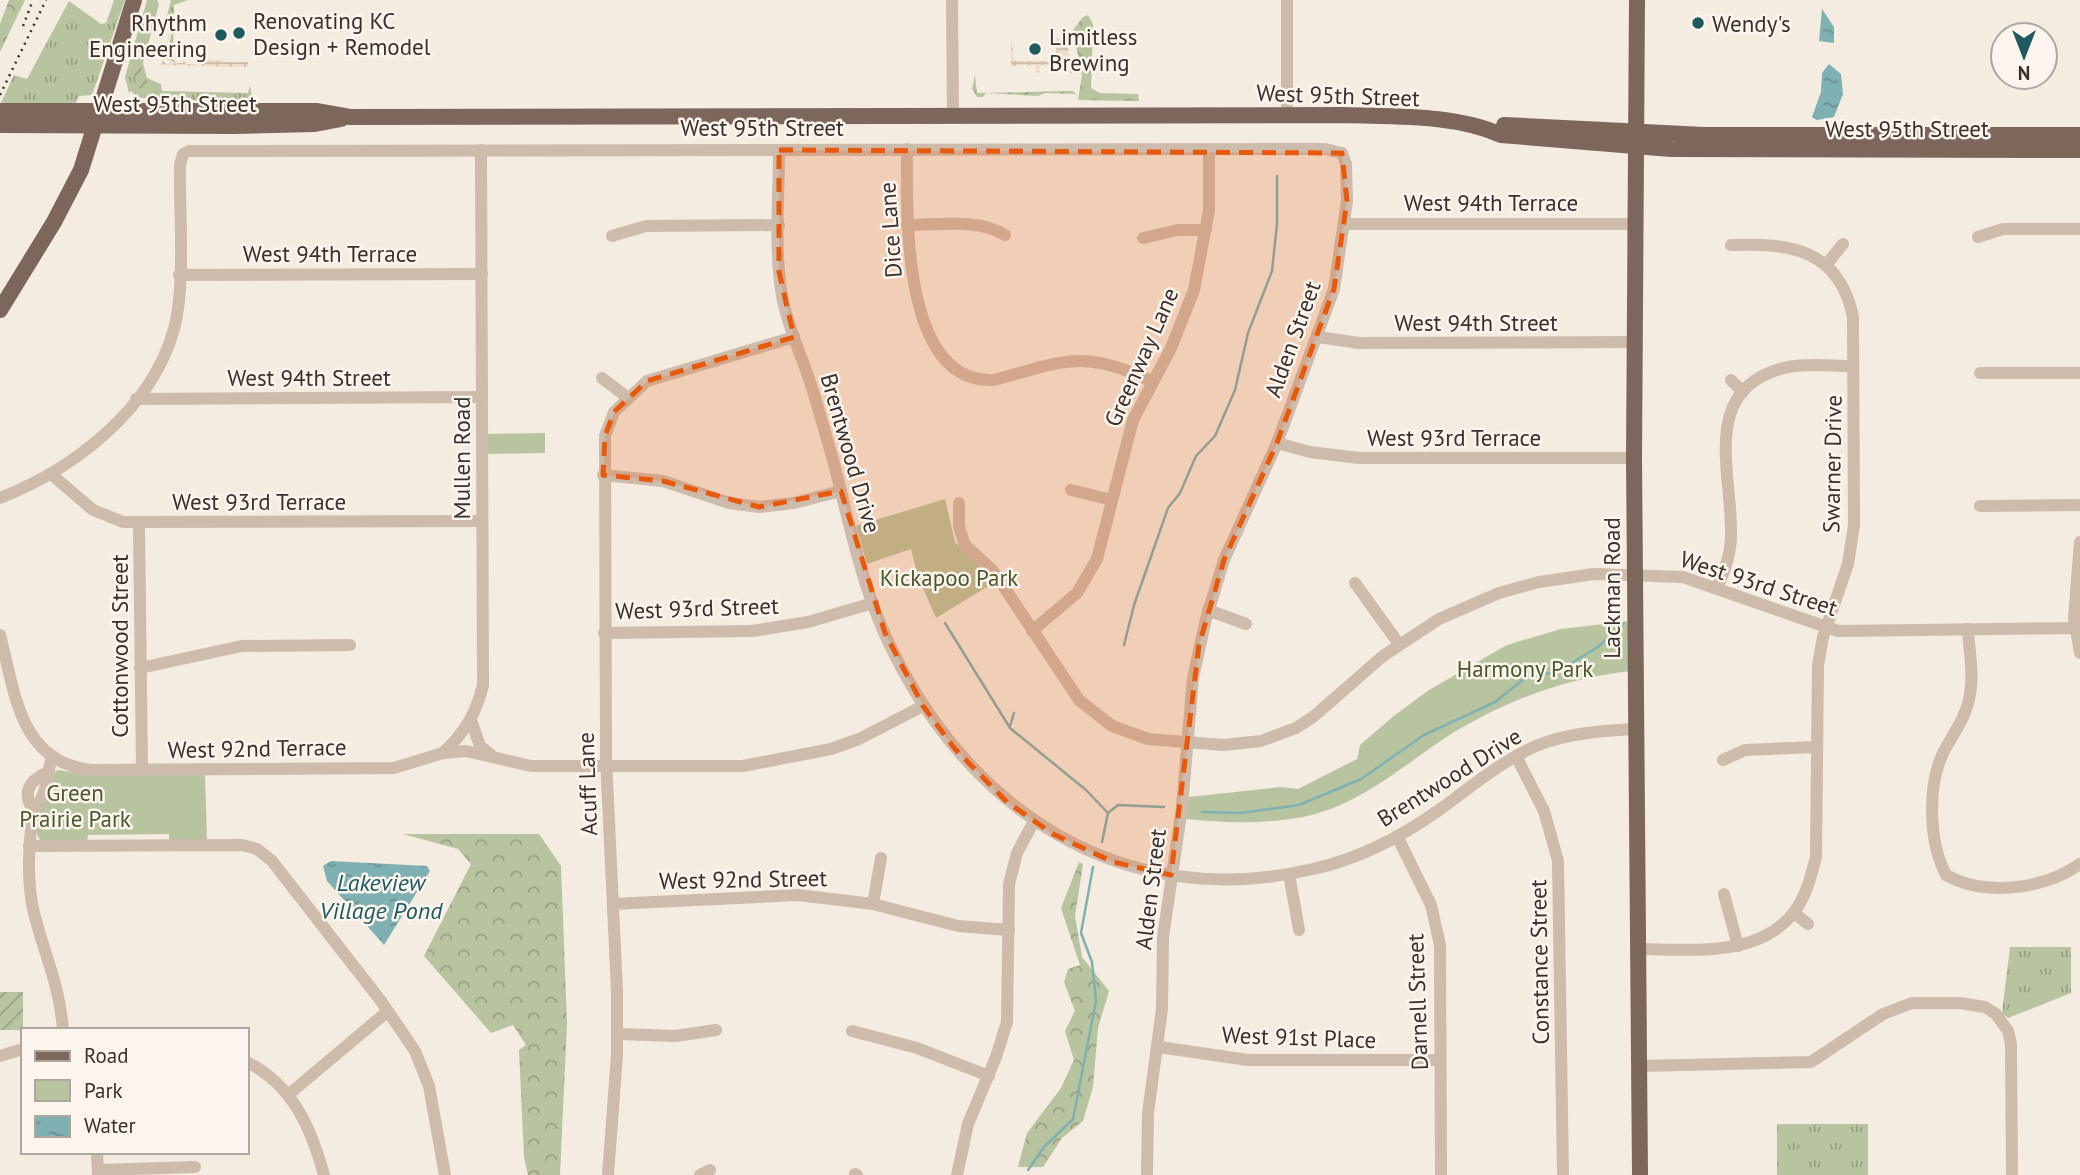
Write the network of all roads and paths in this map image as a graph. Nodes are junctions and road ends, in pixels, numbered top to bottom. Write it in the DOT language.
graph roads {
  1 [pos="134,0"];
  2 [pos="953,0"];
  3 [pos="1287,0"];
  4 [pos="1637,0"];
  5 [pos="0,111"];
  6 [pos="953,115"];
  7 [pos="1287,115"];
  8 [pos="97,119"];
  9 [pos="0,125"];
  10 [pos="2080,135"];
  11 [pos="1637,139"];
  12 [pos="907,149"];
  13 [pos="1209,149"];
  14 [pos="481,150"];
  15 [pos="779,150"];
  16 [pos="2080,150"];
  17 [pos="1342,153"];
  18 [pos="1345,224"];
  19 [pos="1637,224"];
  20 [pos="779,225"];
  21 [pos="908,225"];
  22 [pos="2080,229"];
  23 [pos="1206,230"];
  24 [pos="1005,235"];
  25 [pos="612,236"];
  26 [pos="1978,237"];
  27 [pos="1143,238"];
  28 [pos="1843,244"];
  29 [pos="1731,245"];
  30 [pos="1826,265"];
  31 [pos="482,274"];
  32 [pos="178,275"];
  33 [pos="0,310"];
  34 [pos="794,337"];
  35 [pos="1318,337"];
  36 [pos="1633,342"];
  37 [pos="1853,366"];
  38 [pos="1980,373"];
  39 [pos="2080,373"];
  40 [pos="602,378"];
  41 [pos="1731,380"];
  42 [pos="1153,382"];
  43 [pos="1743,392"];
  44 [pos="482,397"];
  45 [pos="628,398"];
  46 [pos="136,399"];
  47 [pos="1277,443"];
  48 [pos="1634,458"];
  49 [pos="51,474"];
  50 [pos="603,475"];
  51 [pos="1071,490"];
  52 [pos="841,491"];
  53 [pos="0,498"];
  54 [pos="1112,500"];
  55 [pos="959,503"];
  56 [pos="2080,505"];
  57 [pos="1980,506"];
  58 [pos="482,521"];
  59 [pos="139,523"];
  60 [pos="2080,542"];
  61 [pos="1634,573"];
  62 [pos="1355,583"];
  63 [pos="1717,588"];
  64 [pos="873,603"];
  65 [pos="1208,610"];
  66 [pos="1247,624"];
  67 [pos="1826,628"];
  68 [pos="1968,629"];
  69 [pos="2078,629"];
  70 [pos="1032,631"];
  71 [pos="604,633"];
  72 [pos="0,635"];
  73 [pos="1399,644"];
  74 [pos="350,645"];
  75 [pos="2080,653"];
  76 [pos="140,668"];
  77 [pos="6,682"];
  78 [pos="923,706"];
  79 [pos="471,720"];
  80 [pos="1634,729"];
  81 [pos="1185,743"];
  82 [pos="1816,747"];
  83 [pos="443,753"];
  84 [pos="491,754"];
  85 [pos="1516,756"];
  86 [pos="52,757"];
  87 [pos="1723,760"];
  88 [pos="606,767"];
  89 [pos="142,770"];
  90 [pos="1034,821"];
  91 [pos="1398,836"];
  92 [pos="29,846"];
  93 [pos="881,858"];
  94 [pos="2080,863"];
  95 [pos="1289,874"];
  96 [pos="1171,875"];
  97 [pos="1724,894"];
  98 [pos="612,904"];
  99 [pos="873,904"];
  100 [pos="1794,913"];
  101 [pos="1808,924"];
  102 [pos="1009,930"];
  103 [pos="1298,930"];
  104 [pos="1738,946"];
  105 [pos="1636,949"];
  106 [pos="388,1011"];
  107 [pos="63,1028"];
  108 [pos="716,1030"];
  109 [pos="852,1031"];
  110 [pos="617,1034"];
  111 [pos="1158,1047"];
  112 [pos="21,1050"];
  113 [pos="0,1056"];
  114 [pos="1439,1060"];
  115 [pos="248,1063"];
  116 [pos="1640,1066"];
  117 [pos="989,1076"];
  118 [pos="288,1096"];
  119 [pos="97,1154"];
  120 [pos="195,1167"];
  121 [pos="98,1172"];
  122 [pos="324,1175"];
  123 [pos="446,1175"];
  124 [pos="608,1175"];
  125 [pos="957,1175"];
  126 [pos="1147,1175"];
  127 [pos="1441,1175"];
  128 [pos="1563,1175"];
  129 [pos="1640,1175"];
  130 [pos="2012,1175"];
  1 -- 8 [label="main road"];
  2 -- 6 [label="street"];
  3 -- 7 [label="street"];
  4 -- 11 [label="main road, Lackman Road"];
  5 -- 8 [label="main road, West 95th Street"];
  6 -- 7 [label="main road, West 95th Street"];
  6 -- 8 [label="main road, West 95th Street"];
  7 -- 11 [label="main road, West 95th Street"];
  8 -- 9 [label="main road, West 95th Street"];
  8 -- 33 [label="main road"];
  10 -- 11 [label="main road, West 95th Street"];
  11 -- 16 [label="main road, West 95th Street"];
  11 -- 19 [label="main road, Lackman Road"];
  12 -- 13 [label="street, West 95th Street"];
  12 -- 15 [label="street, West 95th Street"];
  12 -- 21 [label="street, Dice Lane"];
  13 -- 17 [label="street, West 95th Street"];
  13 -- 23 [label="street, Greenway Lane"];
  14 -- 15 [label="street, West 95th Street"];
  14 -- 31 [label="street, Mullen Road"];
  14 -- 32 [label="street, West 95th Street"];
  15 -- 20 [label="street, Brentwood Drive"];
  17 -- 18 [label="street, Alden Street"];
  18 -- 19 [label="street, West 94th Terrace"];
  18 -- 35 [label="street, Alden Street"];
  19 -- 36 [label="main road, Lackman Road"];
  20 -- 25 [label="street"];
  20 -- 34 [label="street, Brentwood Drive"];
  21 -- 24 [label="street"];
  21 -- 42 [label="street, Dice Lane"];
  22 -- 26 [label="street"];
  23 -- 27 [label="street"];
  23 -- 42 [label="street, Greenway Lane"];
  28 -- 30 [label="street"];
  29 -- 30 [label="street, Swarner Drive"];
  30 -- 37 [label="street, Swarner Drive"];
  31 -- 32 [label="street, West 94th Terrace"];
  31 -- 44 [label="street, Mullen Road"];
  32 -- 46 [label="street"];
  34 -- 45 [label="street, Acuff Lane"];
  34 -- 52 [label="street, Brentwood Drive"];
  35 -- 36 [label="street, West 94th Street"];
  35 -- 47 [label="street, Alden Street"];
  36 -- 48 [label="main road, Lackman Road"];
  37 -- 43 [label="street"];
  37 -- 67 [label="street, Swarner Drive"];
  38 -- 39 [label="street"];
  40 -- 45 [label="street"];
  41 -- 43 [label="street"];
  42 -- 54 [label="street, Greenway Lane"];
  43 -- 63 [label="street"];
  44 -- 46 [label="street, West 94th Street"];
  44 -- 58 [label="street, Mullen Road"];
  45 -- 50 [label="street, Acuff Lane"];
  46 -- 49 [label="street"];
  47 -- 48 [label="street, West 93rd Terrace"];
  47 -- 65 [label="street, Alden Street"];
  48 -- 61 [label="main road, Lackman Road"];
  49 -- 53 [label="street"];
  49 -- 59 [label="street, West 93rd Terrace"];
  50 -- 52 [label="street"];
  50 -- 71 [label="street, Acuff Lane"];
  51 -- 54 [label="street"];
  52 -- 64 [label="street, Brentwood Drive"];
  54 -- 70 [label="street, Greenway Lane"];
  55 -- 70 [label="street, West 93rd Street"];
  56 -- 57 [label="street"];
  58 -- 59 [label="street, West 93rd Terrace"];
  58 -- 79 [label="street, Mullen Road"];
  59 -- 76 [label="street, Cottonwood Street"];
  60 -- 69 [label="street"];
  61 -- 63 [label="street, West 93rd Street"];
  61 -- 73 [label="street, West 93rd Street"];
  61 -- 80 [label="main road, Lackman Road"];
  62 -- 73 [label="street"];
  63 -- 67 [label="street, West 93rd Street"];
  64 -- 71 [label="street, West 93rd Street"];
  64 -- 78 [label="street, Brentwood Drive"];
  65 -- 66 [label="street"];
  65 -- 81 [label="street, Alden Street"];
  67 -- 68 [label="street, West 93rd Street"];
  67 -- 82 [label="street, Swarner Drive"];
  68 -- 69 [label="street, West 93rd Street"];
  68 -- 94 [label="street"];
  69 -- 75 [label="street"];
  70 -- 81 [label="street, West 93rd Street"];
  71 -- 88 [label="street, Acuff Lane"];
  72 -- 77 [label="street"];
  73 -- 81 [label="street, West 93rd Street"];
  74 -- 76 [label="street"];
  76 -- 89 [label="street, Cottonwood Street"];
  77 -- 86 [label="street, West 92nd Terrace"];
  78 -- 88 [label="street, West 92nd Terrace"];
  78 -- 90 [label="street, Brentwood Drive"];
  79 -- 83 [label="street, Mullen Road"];
  79 -- 84 [label="street"];
  80 -- 85 [label="street, Brentwood Drive"];
  80 -- 105 [label="main road, Lackman Road"];
  81 -- 96 [label="street, Alden Street"];
  82 -- 87 [label="street"];
  82 -- 100 [label="street, Swarner Drive"];
  83 -- 84 [label="street, West 92nd Terrace"];
  83 -- 89 [label="street, West 92nd Terrace"];
  84 -- 88 [label="street, West 92nd Terrace"];
  85 -- 91 [label="street, Brentwood Drive"];
  85 -- 128 [label="street, Constance Street"];
  86 -- 89 [label="street, West 92nd Terrace"];
  86 -- 92 [label="street"];
  88 -- 98 [label="street, Acuff Lane"];
  90 -- 96 [label="street, Brentwood Drive"];
  90 -- 102 [label="street"];
  91 -- 95 [label="street, Brentwood Drive"];
  91 -- 114 [label="street, Darnell Street"];
  92 -- 106 [label="street"];
  92 -- 107 [label="street"];
  93 -- 99 [label="street"];
  95 -- 96 [label="street, Brentwood Drive"];
  95 -- 103 [label="street"];
  96 -- 111 [label="street, Alden Street"];
  97 -- 104 [label="street"];
  98 -- 99 [label="street, West 92nd Street"];
  98 -- 110 [label="street, Acuff Lane"];
  99 -- 102 [label="street, West 92nd Street"];
  100 -- 101 [label="street"];
  100 -- 104 [label="street, Swarner Drive"];
  102 -- 117 [label="street"];
  104 -- 105 [label="street, Swarner Drive"];
  105 -- 116 [label="main road, Lackman Road"];
  106 -- 118 [label="street"];
  106 -- 123 [label="street"];
  108 -- 110 [label="street"];
  109 -- 117 [label="street"];
  110 -- 124 [label="street, Acuff Lane"];
  111 -- 114 [label="street, West 91st Place"];
  111 -- 126 [label="street, Alden Street"];
  112 -- 113 [label="street"];
  114 -- 127 [label="street, Darnell Street"];
  115 -- 118 [label="street"];
  116 -- 129 [label="main road, Lackman Road"];
  116 -- 130 [label="street"];
  117 -- 125 [label="street"];
  118 -- 122 [label="street"];
  119 -- 121 [label="street"];
  120 -- 121 [label="street"];
}
